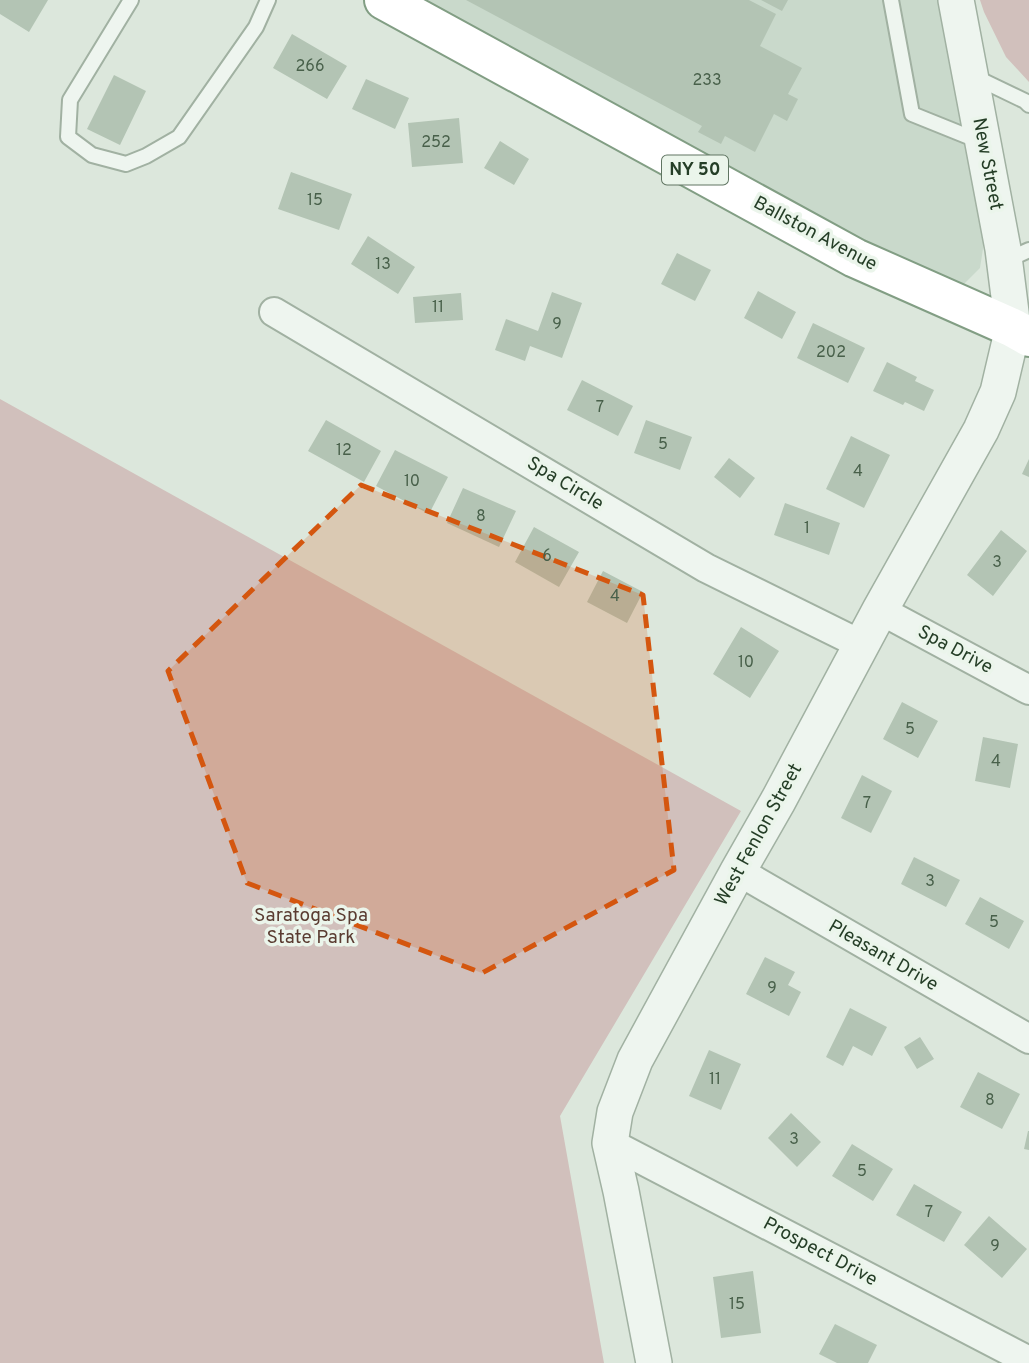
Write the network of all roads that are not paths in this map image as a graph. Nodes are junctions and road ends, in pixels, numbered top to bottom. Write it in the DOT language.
graph roads {
  1 [pos="131,0"];
  2 [pos="268,0"];
  3 [pos="384,0"];
  4 [pos="891,0"];
  5 [pos="957,0"];
  6 [pos="970,75"];
  7 [pos="1029,105"];
  8 [pos="983,142"];
  9 [pos="1017,256"];
  10 [pos="274,312"];
  11 [pos="1021,333"];
  12 [pos="880,610"];
  13 [pos="862,645"];
  14 [pos="1029,690"];
  15 [pos="738,871"];
  16 [pos="1029,1039"];
  17 [pos="610,1143"];
  18 [pos="1029,1361"];
  19 [pos="654,1363"];
  1 -- 2 [label="lane"];
  3 -- 11 [label="highway, Ballston Avenue / NY 50"];
  4 -- 8 [label="lane"];
  5 -- 6 [label="street, New Street"];
  6 -- 7 [label="lane"];
  6 -- 8 [label="street, New Street"];
  8 -- 9 [label="street, New Street"];
  9 -- 11 [label="street, New Street"];
  10 -- 13 [label="street, Spa Circle"];
  11 -- 12 [label="street, West Fenlon Street"];
  12 -- 13 [label="street, West Fenlon Street"];
  12 -- 14 [label="street, Spa Drive"];
  13 -- 15 [label="street, West Fenlon Street"];
  15 -- 16 [label="street, Pleasant Drive"];
  15 -- 17 [label="street, West Fenlon Street"];
  17 -- 18 [label="street, Prospect Drive"];
  17 -- 19 [label="street, West Fenlon Street"];
}
